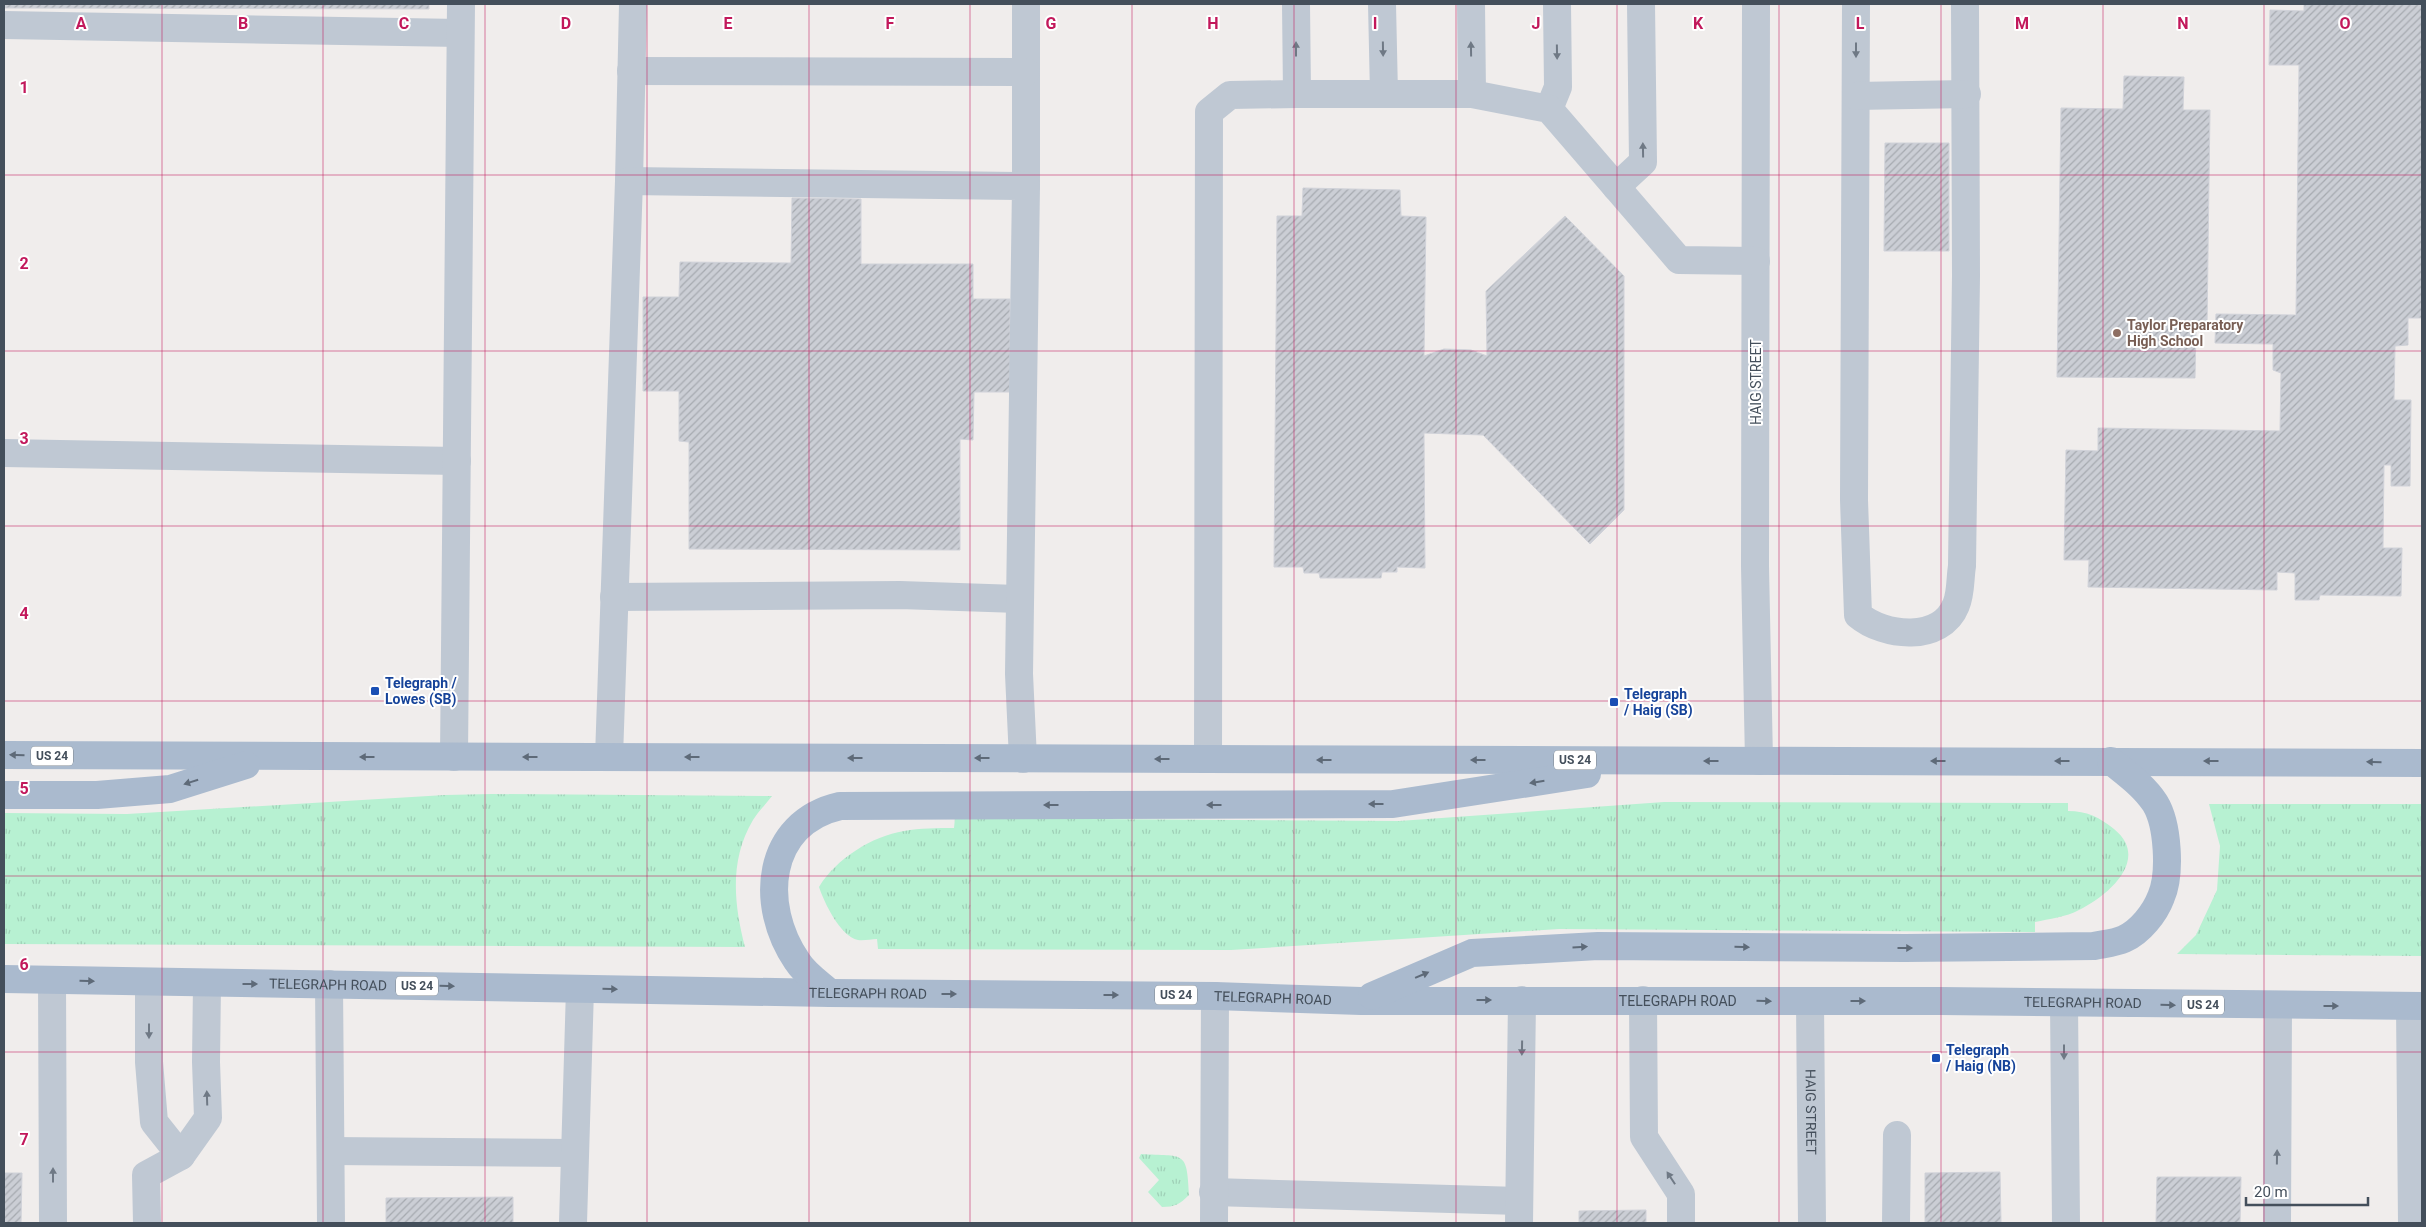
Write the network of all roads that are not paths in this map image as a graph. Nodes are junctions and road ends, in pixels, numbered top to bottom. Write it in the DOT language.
graph roads {
  1 [pos="461,4"];
  2 [pos="633,4"];
  3 [pos="1026,4"];
  4 [pos="1296,4"];
  5 [pos="1382,4"];
  6 [pos="1471,4"];
  7 [pos="1557,4"];
  8 [pos="1641,4"];
  9 [pos="1756,4"];
  10 [pos="1856,4"];
  11 [pos="1965,4"];
  12 [pos="4,25"];
  13 [pos="460,32"];
  14 [pos="631,71"];
  15 [pos="1026,72"];
  16 [pos="1296,94"];
  17 [pos="1384,94"];
  18 [pos="1472,94"];
  19 [pos="1967,94"];
  20 [pos="1856,96"];
  21 [pos="1549,109"];
  22 [pos="629,181"];
  23 [pos="1026,186"];
  24 [pos="1616,187"];
  25 [pos="1756,261"];
  26 [pos="4,452"];
  27 [pos="457,461"];
  28 [pos="614,597"];
  29 [pos="1020,599"];
  30 [pos="4,755"];
  31 [pos="271,757"];
  32 [pos="454,757"];
  33 [pos="609,757"];
  34 [pos="1023,759"];
  35 [pos="1208,760"];
  36 [pos="1672,760"];
  37 [pos="1759,761"];
  38 [pos="2111,761"];
  39 [pos="2422,763"];
  40 [pos="4,795"];
  41 [pos="4,979"];
  42 [pos="52,980"];
  43 [pos="149,983"];
  44 [pos="207,984"];
  45 [pos="329,984"];
  46 [pos="580,988"];
  47 [pos="830,993"];
  48 [pos="1215,996"];
  49 [pos="1522,1000"];
  50 [pos="1643,1000"];
  51 [pos="1361,1001"];
  52 [pos="1810,1002"];
  53 [pos="2064,1003"];
  54 [pos="2278,1006"];
  55 [pos="2416,1006"];
  56 [pos="1897,1135"];
  57 [pos="331,1151"];
  58 [pos="575,1153"];
  59 [pos="182,1156"];
  60 [pos="1212,1192"];
  61 [pos="1519,1212"];
  62 [pos="53,1223"];
  63 [pos="147,1223"];
  64 [pos="331,1223"];
  65 [pos="573,1223"];
  66 [pos="1214,1223"];
  67 [pos="1681,1223"];
  68 [pos="1812,1223"];
  69 [pos="1896,1223"];
  70 [pos="2066,1223"];
  71 [pos="2277,1223"];
  72 [pos="2412,1223"];
  1 -- 13 [label="street"];
  2 -- 14 [label="street"];
  3 -- 15 [label="street"];
  16 -- 4 [label="street, one-way"];
  5 -- 17 [label="street, one-way"];
  18 -- 6 [label="street, one-way"];
  7 -- 21 [label="street, one-way"];
  24 -- 8 [label="street, one-way"];
  9 -- 25 [label="street, HAIG STREET"];
  10 -- 20 [label="street, one-way"];
  11 -- 19 [label="street"];
  12 -- 13 [label="street"];
  13 -- 27 [label="street"];
  14 -- 15 [label="street"];
  14 -- 22 [label="street"];
  15 -- 23 [label="street"];
  16 -- 17 [label="street"];
  16 -- 35 [label="street"];
  17 -- 18 [label="street"];
  18 -- 21 [label="street"];
  19 -- 20 [label="street"];
  19 -- 20 [label="street"];
  21 -- 24 [label="street"];
  22 -- 23 [label="street"];
  22 -- 28 [label="street"];
  23 -- 29 [label="street"];
  24 -- 25 [label="street"];
  25 -- 37 [label="street, HAIG STREET"];
  26 -- 27 [label="street"];
  27 -- 32 [label="street"];
  28 -- 29 [label="street"];
  28 -- 33 [label="street"];
  29 -- 34 [label="street"];
  31 -- 30 [label="main road, US 24, one-way"];
  32 -- 31 [label="main road, US 24, one-way"];
  31 -- 40 [label="main road, one-way"];
  33 -- 32 [label="main road, US 24, one-way"];
  34 -- 33 [label="main road, US 24, one-way"];
  35 -- 34 [label="main road, US 24, one-way"];
  36 -- 35 [label="main road, US 24, one-way"];
  37 -- 36 [label="main road, US 24, one-way"];
  36 -- 47 [label="main road, one-way"];
  38 -- 37 [label="main road, US 24, one-way"];
  39 -- 38 [label="main road, US 24, one-way"];
  51 -- 38 [label="main road, one-way"];
  41 -- 42 [label="main road, TELEGRAPH ROAD / US 24"];
  42 -- 43 [label="main road, TELEGRAPH ROAD / US 24, one-way"];
  62 -- 42 [label="street, one-way"];
  43 -- 44 [label="main road, TELEGRAPH ROAD / US 24"];
  43 -- 59 [label="street, one-way"];
  44 -- 45 [label="main road, TELEGRAPH ROAD / US 24, one-way"];
  59 -- 44 [label="street, one-way"];
  45 -- 46 [label="main road, TELEGRAPH ROAD / US 24, one-way"];
  45 -- 57 [label="street"];
  46 -- 47 [label="main road, TELEGRAPH ROAD / US 24, one-way"];
  46 -- 58 [label="street"];
  47 -- 48 [label="main road, TELEGRAPH ROAD / US 24, one-way"];
  48 -- 51 [label="main road, TELEGRAPH ROAD / US 24"];
  48 -- 60 [label="street"];
  49 -- 50 [label="main road, TELEGRAPH ROAD / US 24"];
  51 -- 49 [label="main road, TELEGRAPH ROAD / US 24, one-way"];
  49 -- 61 [label="street, one-way"];
  50 -- 52 [label="main road, TELEGRAPH ROAD / US 24, one-way"];
  67 -- 50 [label="street, one-way"];
  52 -- 53 [label="main road, TELEGRAPH ROAD / US 24, one-way"];
  52 -- 68 [label="street, HAIG STREET"];
  53 -- 54 [label="main road, TELEGRAPH ROAD / US 24, one-way"];
  53 -- 70 [label="street, one-way"];
  54 -- 55 [label="main road, TELEGRAPH ROAD / US 24, one-way"];
  71 -- 54 [label="street, one-way"];
  55 -- 72 [label="street"];
  56 -- 69 [label="street"];
  57 -- 58 [label="street"];
  57 -- 64 [label="street"];
  58 -- 65 [label="street"];
  59 -- 63 [label="street"];
  60 -- 61 [label="street"];
  60 -- 66 [label="street"];
}
